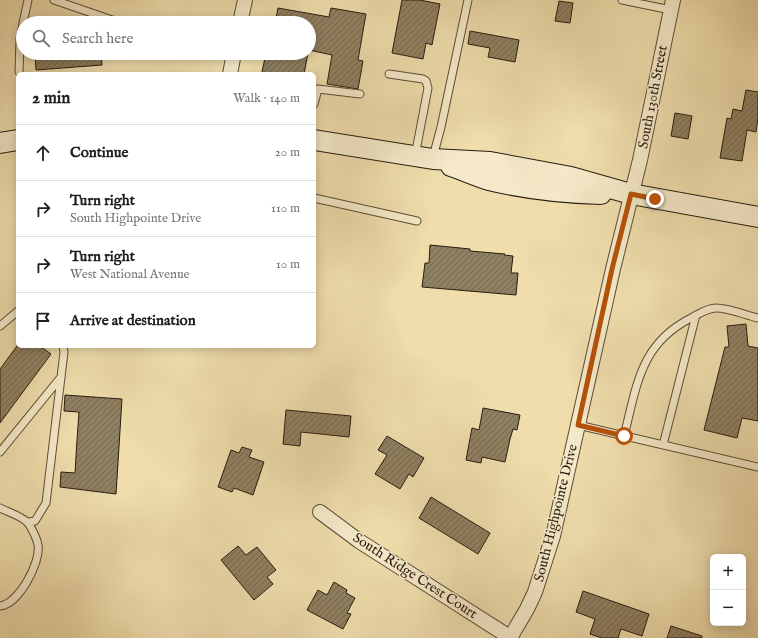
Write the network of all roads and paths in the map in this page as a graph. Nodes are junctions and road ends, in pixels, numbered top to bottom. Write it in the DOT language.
graph roads {
  1 [pos="28,0"];
  2 [pos="54,0"];
  3 [pos="245,0"];
  4 [pos="468,0"];
  5 [pos="622,0"];
  6 [pos="672,5"];
  7 [pos="25,16"];
  8 [pos="101,16"];
  9 [pos="242,16"];
  10 [pos="19,60"];
  11 [pos="233,60"];
  12 [pos="19,72"];
  13 [pos="230,72"];
  14 [pos="389,74"];
  15 [pos="360,94"];
  16 [pos="316,96"];
  17 [pos="16,140"];
  18 [pos="316,140"];
  19 [pos="0,143"];
  20 [pos="424,157"];
  21 [pos="631,194"];
  22 [pos="316,198"];
  23 [pos="758,217"];
  24 [pos="417,221"];
  25 [pos="16,313"];
  26 [pos="696,315"];
  27 [pos="758,318"];
  28 [pos="0,326"];
  29 [pos="63,348"];
  30 [pos="61,376"];
  31 [pos="578,425"];
  32 [pos="624,436"];
  33 [pos="663,445"];
  34 [pos="0,452"];
  35 [pos="758,467"];
  36 [pos="0,508"];
  37 [pos="320,512"];
  38 [pos="28,522"];
  39 [pos="0,606"];
  40 [pos="510,638"];
  1 -- 7 [label="lane"];
  2 -- 8 [label="lane"];
  3 -- 9 [label="street"];
  4 -- 20 [label="lane"];
  5 -- 6 [label="lane"];
  6 -- 21 [label="street, South 130th Street"];
  10 -- 12 [label="lane"];
  11 -- 13 [label="street"];
  14 -- 20 [label="lane"];
  15 -- 16 [label="lane"];
  17 -- 19 [label="main road"];
  18 -- 20 [label="main road"];
  20 -- 21 [label="main road"];
  21 -- 23 [label="main road"];
  21 -- 31 [label="street, South Highpointe Drive"];
  22 -- 24 [label="lane"];
  25 -- 28 [label="lane"];
  26 -- 27 [label="lane"];
  26 -- 32 [label="lane"];
  26 -- 33 [label="lane"];
  29 -- 30 [label="lane"];
  30 -- 34 [label="lane"];
  30 -- 38 [label="lane"];
  31 -- 32 [label="lane"];
  31 -- 40 [label="street, South Highpointe Drive"];
  32 -- 33 [label="lane"];
  33 -- 35 [label="lane"];
  36 -- 38 [label="lane"];
  37 -- 40 [label="street, South Ridge Crest Court"];
  38 -- 39 [label="lane"];
}
